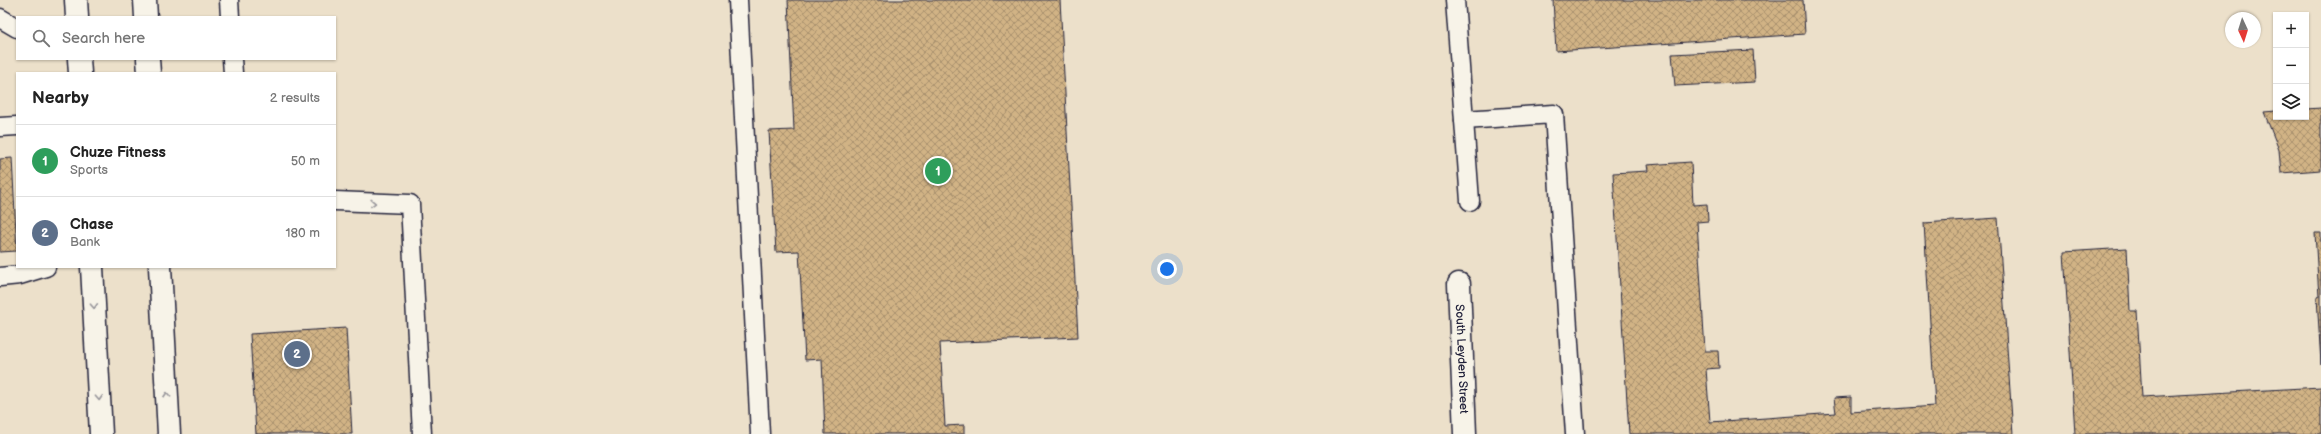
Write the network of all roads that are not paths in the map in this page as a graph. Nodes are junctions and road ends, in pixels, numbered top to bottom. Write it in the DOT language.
graph roads {
  1 [pos="76,0"];
  2 [pos="144,0"];
  3 [pos="229,0"];
  4 [pos="738,0"];
  5 [pos="1455,0"];
  6 [pos="77,16"];
  7 [pos="146,16"];
  8 [pos="230,16"];
  9 [pos="0,18"];
  10 [pos="16,27"];
  11 [pos="79,60"];
  12 [pos="148,60"];
  13 [pos="232,60"];
  14 [pos="80,72"];
  15 [pos="149,72"];
  16 [pos="233,72"];
  17 [pos="1464,120"];
  18 [pos="16,126"];
  19 [pos="0,127"];
  20 [pos="336,201"];
  21 [pos="1470,201"];
  22 [pos="43,268"];
  23 [pos="92,268"];
  24 [pos="160,268"];
  25 [pos="0,277"];
  26 [pos="1459,284"];
  27 [pos="101,434"];
  28 [pos="169,434"];
  29 [pos="422,434"];
  30 [pos="760,434"];
  31 [pos="1465,434"];
  32 [pos="1575,434"];
  1 -- 6 [label="main road"];
  2 -- 7 [label="main road"];
  3 -- 8 [label="lane"];
  4 -- 30 [label="lane"];
  5 -- 17 [label="lane"];
  9 -- 10 [label="lane"];
  11 -- 14 [label="main road"];
  12 -- 15 [label="main road"];
  13 -- 16 [label="lane"];
  17 -- 21 [label="lane"];
  17 -- 32 [label="lane"];
  18 -- 19 [label="lane"];
  20 -- 29 [label="lane, one-way"];
  22 -- 25 [label="lane"];
  23 -- 27 [label="main road, one-way"];
  28 -- 24 [label="main road, one-way"];
  26 -- 31 [label="main road, South Leyden Street"];
}
